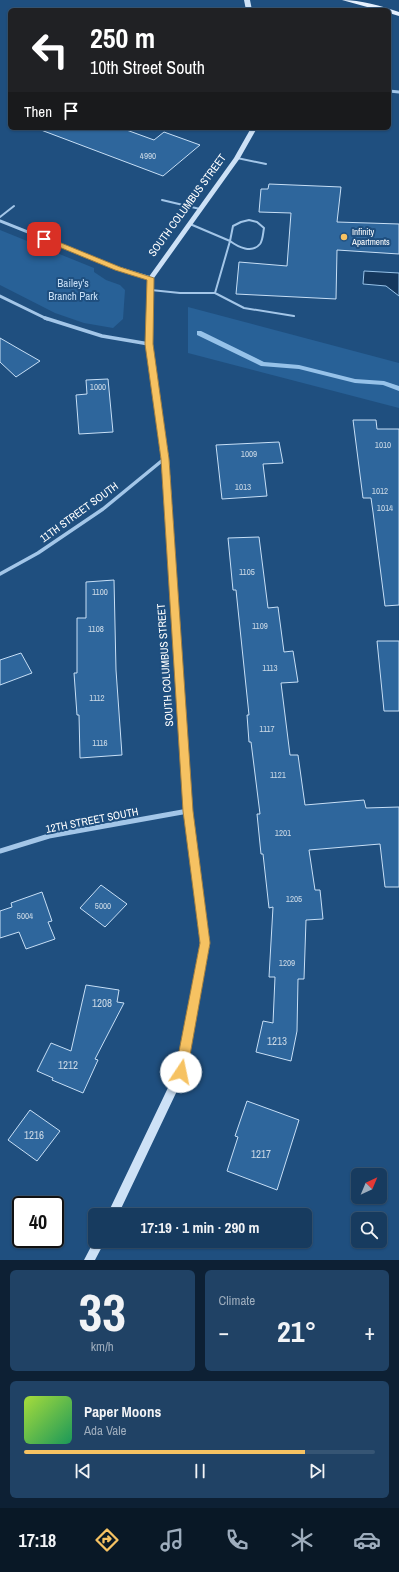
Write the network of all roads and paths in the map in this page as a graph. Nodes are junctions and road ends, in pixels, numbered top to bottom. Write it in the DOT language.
graph roads {
  1 [pos="344,0"];
  2 [pos="370,8"];
  3 [pos="253,130"];
  4 [pos="237,158"];
  5 [pos="266,164"];
  6 [pos="162,200"];
  7 [pos="14,206"];
  8 [pos="200,209"];
  9 [pos="0,217"];
  10 [pos="0,221"];
  11 [pos="190,224"];
  12 [pos="230,241"];
  13 [pos="151,278"];
  14 [pos="151,290"];
  15 [pos="215,293"];
  16 [pos="0,296"];
  17 [pos="294,316"];
  18 [pos="149,344"];
  19 [pos="165,459"];
  20 [pos="0,574"];
  21 [pos="188,811"];
  22 [pos="0,851"];
  23 [pos="115,1208"];
  24 [pos="96,1248"];
  25 [pos="89,1260"];
  1 -- 2 [label="main road"];
  3 -- 4 [label="street, SOUTH COLUMBUS STREET"];
  4 -- 5 [label="lane"];
  4 -- 8 [label="street, SOUTH COLUMBUS STREET"];
  6 -- 8 [label="lane"];
  7 -- 9 [label="lane"];
  8 -- 11 [label="street, SOUTH COLUMBUS STREET"];
  10 -- 13 [label="street"];
  11 -- 12 [label="lane"];
  11 -- 13 [label="street, SOUTH COLUMBUS STREET"];
  12 -- 12 [label="lane"];
  12 -- 15 [label="lane"];
  13 -- 14 [label="street, SOUTH COLUMBUS STREET"];
  14 -- 15 [label="lane"];
  14 -- 18 [label="street, SOUTH COLUMBUS STREET"];
  15 -- 17 [label="lane"];
  16 -- 18 [label="street"];
  18 -- 19 [label="street, SOUTH COLUMBUS STREET"];
  19 -- 20 [label="street, 11TH STREET SOUTH"];
  19 -- 21 [label="street, SOUTH COLUMBUS STREET"];
  21 -- 22 [label="street, 12TH STREET SOUTH"];
  21 -- 23 [label="street, SOUTH COLUMBUS STREET"];
  24 -- 25 [label="street"];
}
